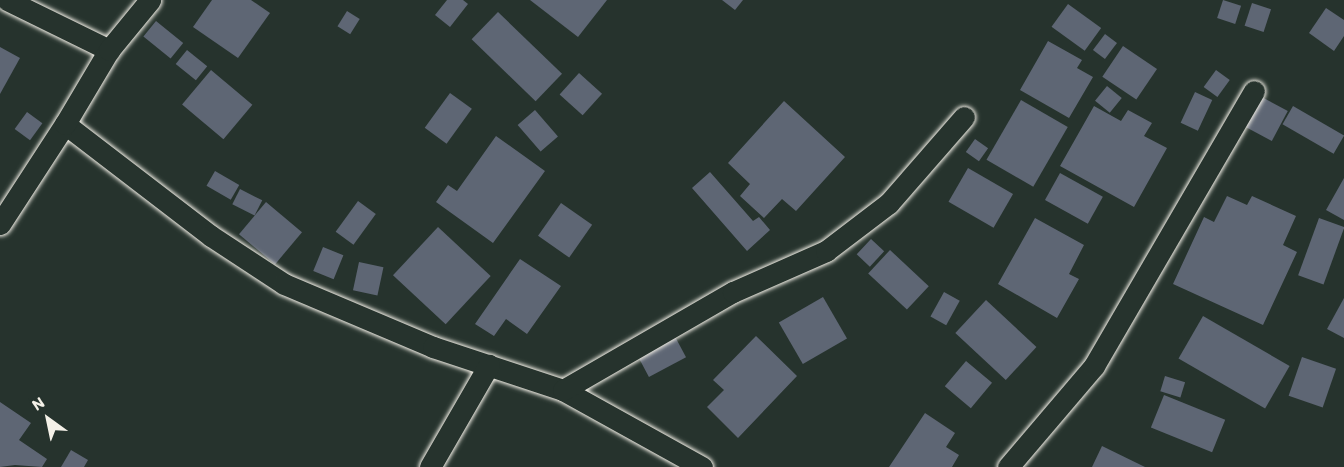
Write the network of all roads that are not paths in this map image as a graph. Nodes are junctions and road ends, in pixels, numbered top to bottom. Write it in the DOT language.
graph roads {
  1 [pos="7,0"];
  2 [pos="150,0"];
  3 [pos="109,50"];
  4 [pos="1254,92"];
  5 [pos="964,117"];
  6 [pos="65,124"];
  7 [pos="0,224"];
  8 [pos="489,366"];
  9 [pos="563,390"];
  10 [pos="430,467"];
  11 [pos="702,467"];
  12 [pos="1008,467"];
  1 -- 3 [label="street"];
  2 -- 3 [label="street"];
  3 -- 6 [label="street"];
  4 -- 12 [label="street"];
  5 -- 9 [label="street"];
  6 -- 7 [label="street"];
  6 -- 8 [label="street"];
  8 -- 9 [label="street"];
  8 -- 10 [label="street"];
  9 -- 11 [label="street"];
}
